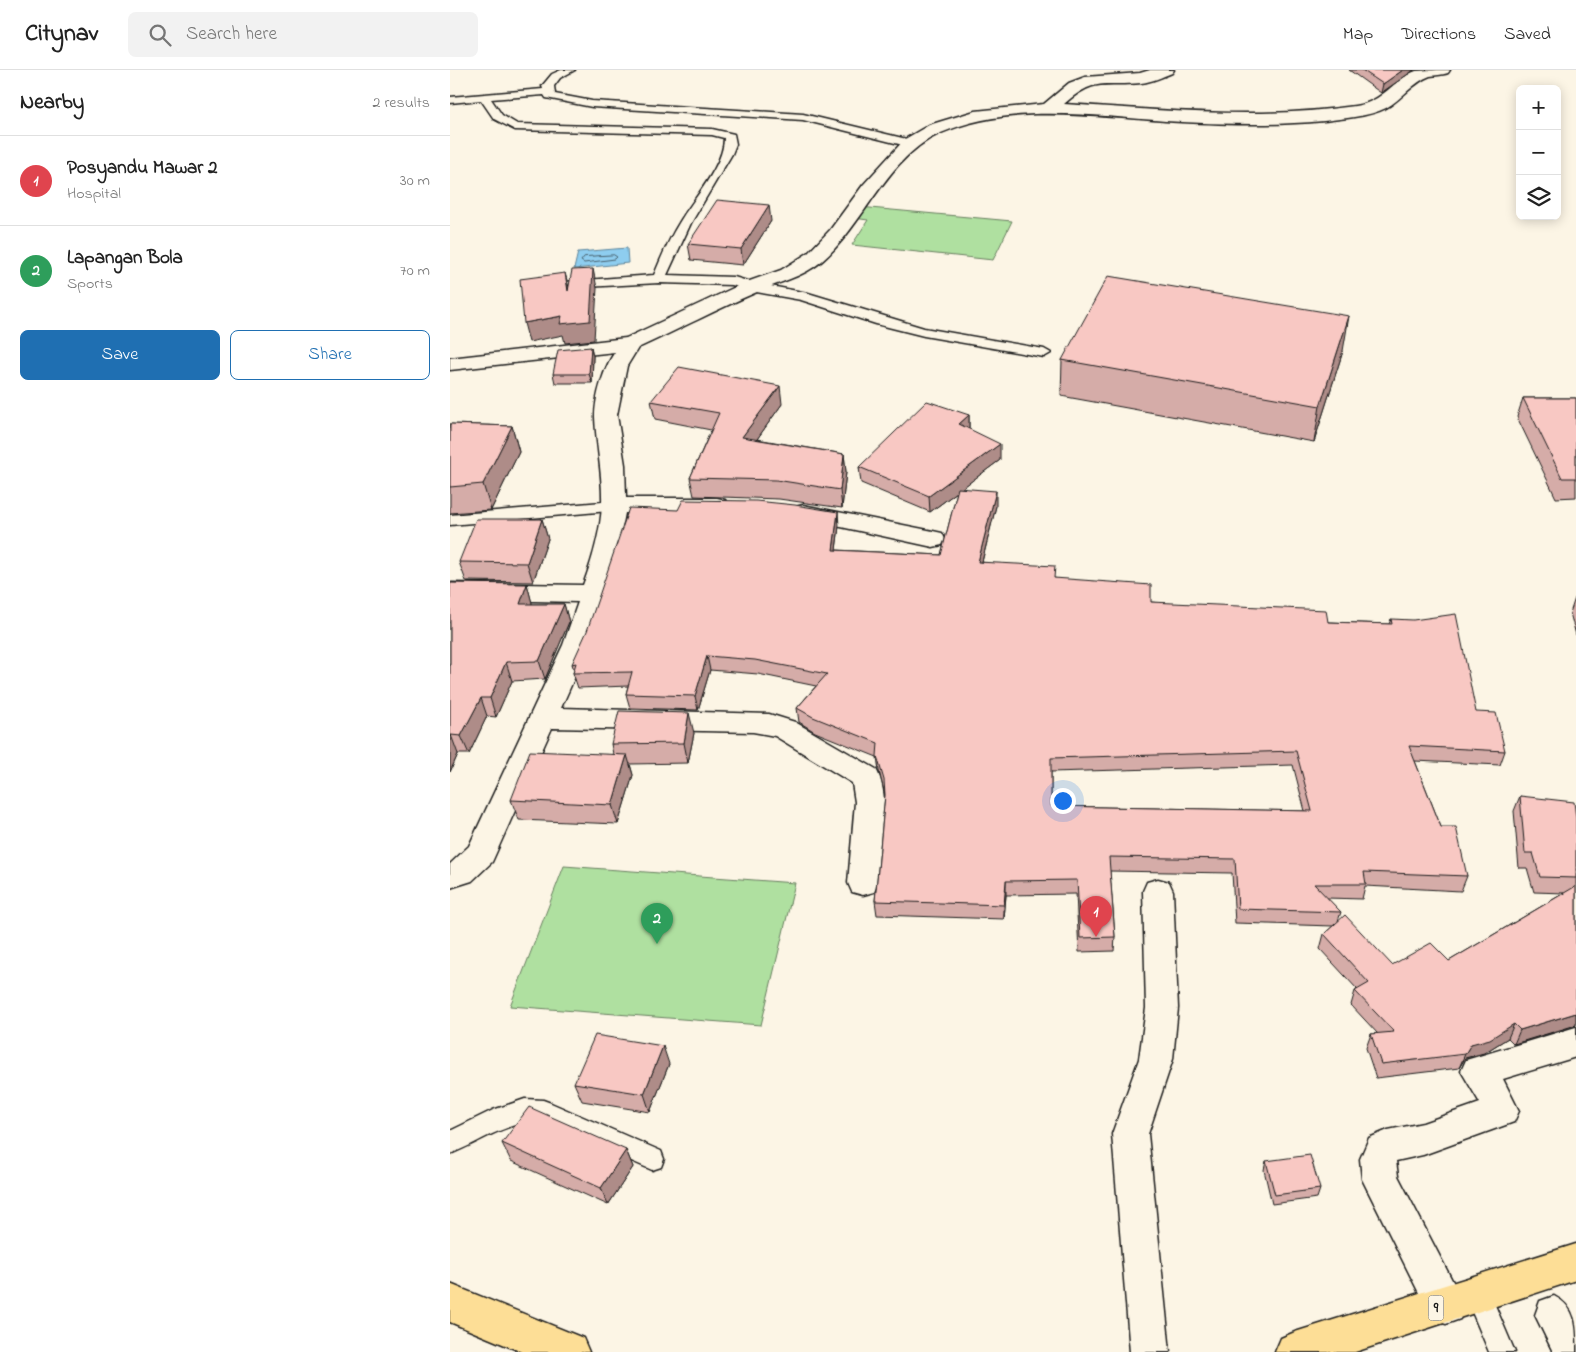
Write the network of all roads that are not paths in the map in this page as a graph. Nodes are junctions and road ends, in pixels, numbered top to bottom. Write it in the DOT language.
graph roads {
  1 [pos="570,70"];
  2 [pos="1166,70"];
  3 [pos="1442,70"];
  4 [pos="548,92"];
  5 [pos="484,97"];
  6 [pos="450,100"];
  7 [pos="1049,108"];
  8 [pos="911,143"];
  9 [pos="659,279"];
  10 [pos="554,285"];
  11 [pos="751,287"];
  12 [pos="631,344"];
  13 [pos="1044,353"];
  14 [pos="450,364"];
  15 [pos="614,506"];
  16 [pos="735,506"];
  17 [pos="780,508"];
  18 [pos="450,520"];
  19 [pos="933,539"];
  20 [pos="450,591"];
  21 [pos="591,594"];
  22 [pos="541,718"];
  23 [pos="454,882"];
  24 [pos="863,883"];
  25 [pos="1158,891"];
  26 [pos="1576,1042"];
  27 [pos="450,1143"];
  28 [pos="652,1159"];
  29 [pos="1576,1262"];
  30 [pos="1461,1299"];
  31 [pos="450,1303"];
  32 [pos="1554,1315"];
  33 [pos="569,1352"];
  34 [pos="1150,1352"];
  35 [pos="1295,1352"];
  36 [pos="1502,1352"];
  37 [pos="1574,1352"];
  1 -- 4 [label="lane"];
  2 -- 7 [label="street"];
  3 -- 7 [label="street"];
  4 -- 5 [label="lane"];
  4 -- 8 [label="lane"];
  5 -- 6 [label="lane"];
  5 -- 9 [label="lane"];
  7 -- 8 [label="street"];
  8 -- 11 [label="street"];
  9 -- 10 [label="lane"];
  9 -- 11 [label="lane"];
  11 -- 12 [label="street"];
  11 -- 13 [label="lane"];
  12 -- 14 [label="street"];
  12 -- 15 [label="street"];
  15 -- 16 [label="street"];
  15 -- 18 [label="lane"];
  15 -- 21 [label="street"];
  17 -- 19 [label="street"];
  20 -- 21 [label="street"];
  21 -- 22 [label="street"];
  22 -- 23 [label="street"];
  22 -- 24 [label="street"];
  25 -- 34 [label="street"];
  26 -- 30 [label="street"];
  27 -- 28 [label="lane"];
  29 -- 30 [label="highway, 9"];
  30 -- 35 [label="highway, 9"];
  30 -- 36 [label="lane"];
  31 -- 33 [label="highway"];
  32 -- 37 [label="street"];
}
